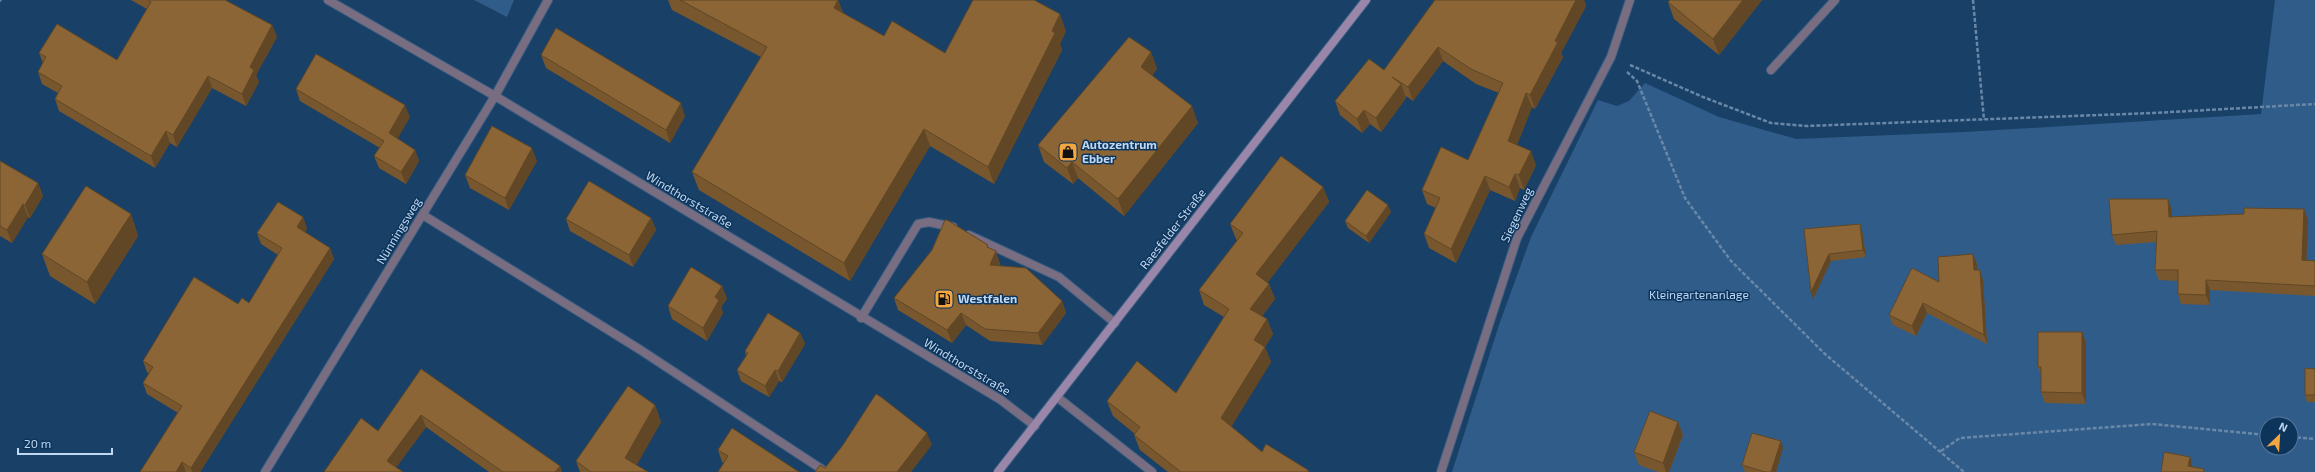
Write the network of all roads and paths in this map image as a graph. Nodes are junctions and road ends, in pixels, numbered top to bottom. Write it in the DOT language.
graph roads {
  1 [pos="328,0"];
  2 [pos="548,0"];
  3 [pos="1366,0"];
  4 [pos="1630,0"];
  5 [pos="1835,0"];
  6 [pos="1973,0"];
  7 [pos="1611,56"];
  8 [pos="1771,70"];
  9 [pos="495,96"];
  10 [pos="2315,104"];
  11 [pos="1984,120"];
  12 [pos="423,215"];
  13 [pos="861,318"];
  14 [pos="1115,323"];
  15 [pos="1057,397"];
  16 [pos="1035,426"];
  17 [pos="2259,434"];
  18 [pos="2299,438"];
  19 [pos="2315,439"];
  20 [pos="1941,451"];
  21 [pos="266,472"];
  22 [pos="826,472"];
  23 [pos="998,472"];
  24 [pos="1152,472"];
  25 [pos="1441,472"];
  26 [pos="1964,472"];
  1 -- 9 [label="street, Windthorststraße"];
  2 -- 9 [label="street, Nünningsweg"];
  3 -- 14 [label="main road, Raesfelder Straße"];
  4 -- 7 [label="street, Siegenweg"];
  5 -- 8 [label="street"];
  6 -- 11 [label="path"];
  7 -- 11 [label="path"];
  7 -- 20 [label="path"];
  7 -- 25 [label="street, Siegenweg"];
  9 -- 12 [label="street, Nünningsweg"];
  9 -- 13 [label="street, Windthorststraße"];
  10 -- 11 [label="path"];
  12 -- 21 [label="street, Nünningsweg"];
  12 -- 22 [label="street"];
  13 -- 14 [label="street"];
  13 -- 16 [label="street, Windthorststraße"];
  14 -- 15 [label="main road, Raesfelder Straße"];
  15 -- 16 [label="main road, Raesfelder Straße"];
  15 -- 24 [label="street"];
  16 -- 23 [label="main road, Raesfelder Straße"];
  17 -- 20 [label="path"];
  18 -- 19 [label="path"];
  20 -- 26 [label="path"];
}
